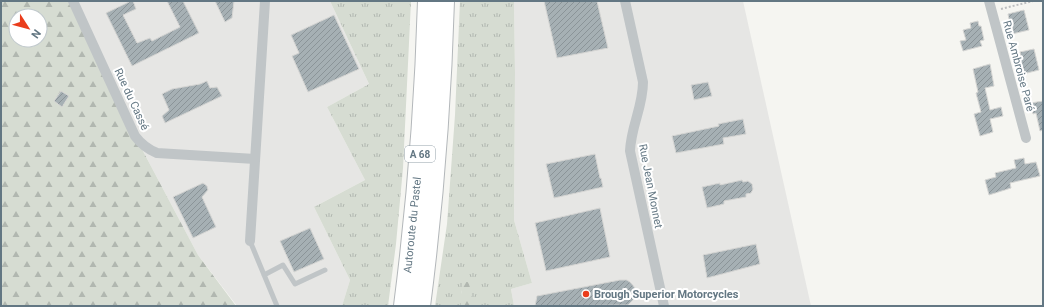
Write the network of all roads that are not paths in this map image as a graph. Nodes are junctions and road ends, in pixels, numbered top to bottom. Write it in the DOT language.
graph roads {
  1 [pos="72,1"];
  2 [pos="265,1"];
  3 [pos="427,1"];
  4 [pos="445,1"];
  5 [pos="625,1"];
  6 [pos="989,1"];
  7 [pos="1026,138"];
  8 [pos="255,159"];
  9 [pos="250,241"];
  10 [pos="325,270"];
  11 [pos="264,275"];
  12 [pos="277,306"];
  13 [pos="403,306"];
  14 [pos="421,306"];
  15 [pos="664,306"];
  1 -- 8 [label="street, Rue du Cassé"];
  2 -- 8 [label="street"];
  3 -- 13 [label="highway, Autoroute du Pastel / A 68"];
  4 -- 14 [label="highway, Autoroute du Pastel / A 68"];
  5 -- 15 [label="street, Rue Jean Monnet"];
  6 -- 7 [label="street, Rue Ambroise Paré"];
  8 -- 9 [label="street"];
  9 -- 11 [label="lane"];
  10 -- 11 [label="lane"];
  11 -- 12 [label="lane"];
}
